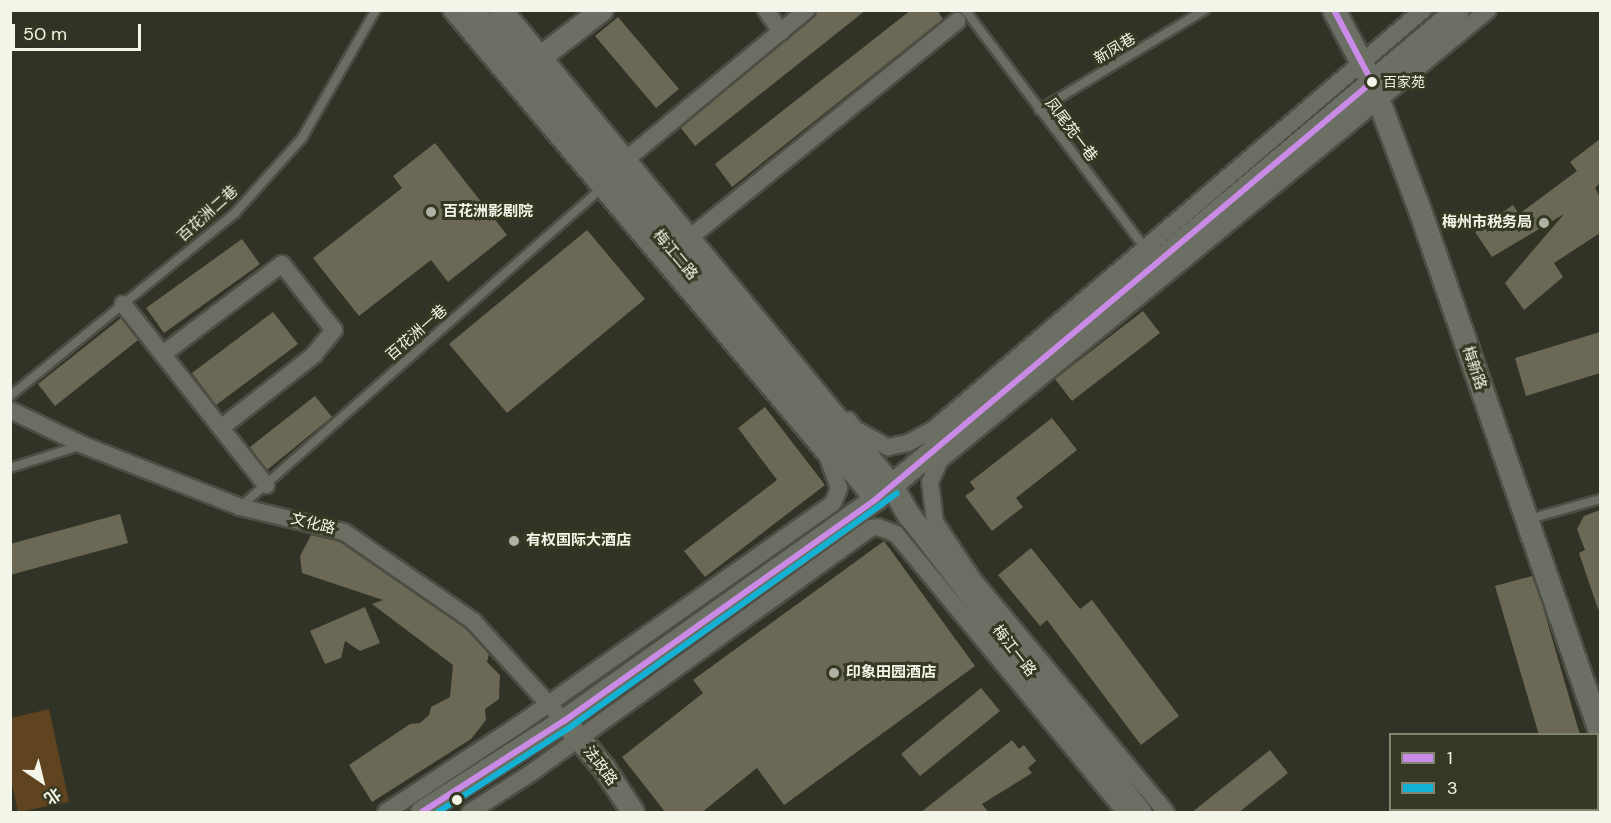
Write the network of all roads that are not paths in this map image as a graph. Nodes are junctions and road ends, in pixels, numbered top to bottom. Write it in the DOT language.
graph roads {
  1 [pos="376,10"];
  2 [pos="451,10"];
  3 [pos="473,10"];
  4 [pos="501,10"];
  5 [pos="516,10"];
  6 [pos="602,10"];
  7 [pos="766,10"];
  8 [pos="807,10"];
  9 [pos="1205,10"];
  10 [pos="1334,10"];
  11 [pos="1424,10"];
  12 [pos="1458,10"];
  13 [pos="1488,10"];
  14 [pos="961,16"];
  15 [pos="781,32"];
  16 [pos="540,58"];
  17 [pos="1372,82"];
  18 [pos="1039,110"];
  19 [pos="629,157"];
  20 [pos="607,184"];
  21 [pos="693,235"];
  22 [pos="1157,264"];
  23 [pos="123,304"];
  24 [pos="163,354"];
  25 [pos="10,396"];
  26 [pos="10,410"];
  27 [pos="221,428"];
  28 [pos="83,445"];
  29 [pos="10,468"];
  30 [pos="266,485"];
  31 [pos="884,492"];
  32 [pos="1600,499"];
  33 [pos="240,507"];
  34 [pos="1527,520"];
  35 [pos="549,704"];
  36 [pos="564,721"];
  37 [pos="1600,731"];
  38 [pos="579,738"];
  39 [pos="1132,811"];
  40 [pos="386,813"];
  41 [pos="422,813"];
  42 [pos="470,813"];
  43 [pos="633,813"];
  44 [pos="1166,813"];
  1 -- 23 [label="lane, 百花洲二巷"];
  2 -- 20 [label="street"];
  3 -- 20 [label="main road, 梅江二路"];
  4 -- 16 [label="main road, 梅江二路"];
  5 -- 11 [label="street"];
  6 -- 16 [label="main road"];
  7 -- 15 [label="street"];
  8 -- 15 [label="street"];
  9 -- 18 [label="lane, 新凤巷"];
  10 -- 17 [label="main road, 梅新路"];
  12 -- 17 [label="main road"];
  13 -- 44 [label="street"];
  14 -- 18 [label="lane, 凤尾苑一巷"];
  14 -- 21 [label="street"];
  15 -- 19 [label="street"];
  16 -- 31 [label="main road, 梅江二路"];
  17 -- 22 [label="main road"];
  17 -- 34 [label="main road, 梅新路"];
  18 -- 22 [label="lane, 凤尾苑一巷"];
  20 -- 30 [label="lane, 百花洲一巷"];
  20 -- 31 [label="main road, 梅江二路"];
  20 -- 35 [label="street"];
  22 -- 31 [label="main road"];
  23 -- 24 [label="street"];
  23 -- 25 [label="lane, 百花洲二巷"];
  24 -- 27 [label="street"];
  24 -- 27 [label="street"];
  26 -- 28 [label="street, 文化路"];
  27 -- 30 [label="street"];
  28 -- 29 [label="lane"];
  28 -- 33 [label="street, 文化路"];
  30 -- 33 [label="lane, 百花洲一巷"];
  31 -- 36 [label="main road"];
  31 -- 39 [label="main road, 梅江一路"];
  32 -- 34 [label="lane"];
  33 -- 35 [label="street, 文化路"];
  34 -- 37 [label="main road, 梅新路"];
  35 -- 36 [label="street, 文化路"];
  35 -- 40 [label="street"];
  36 -- 38 [label="main road, 法政路"];
  36 -- 41 [label="main road"];
  38 -- 39 [label="street"];
  38 -- 42 [label="street"];
  38 -- 43 [label="main road, 法政路"];
}
